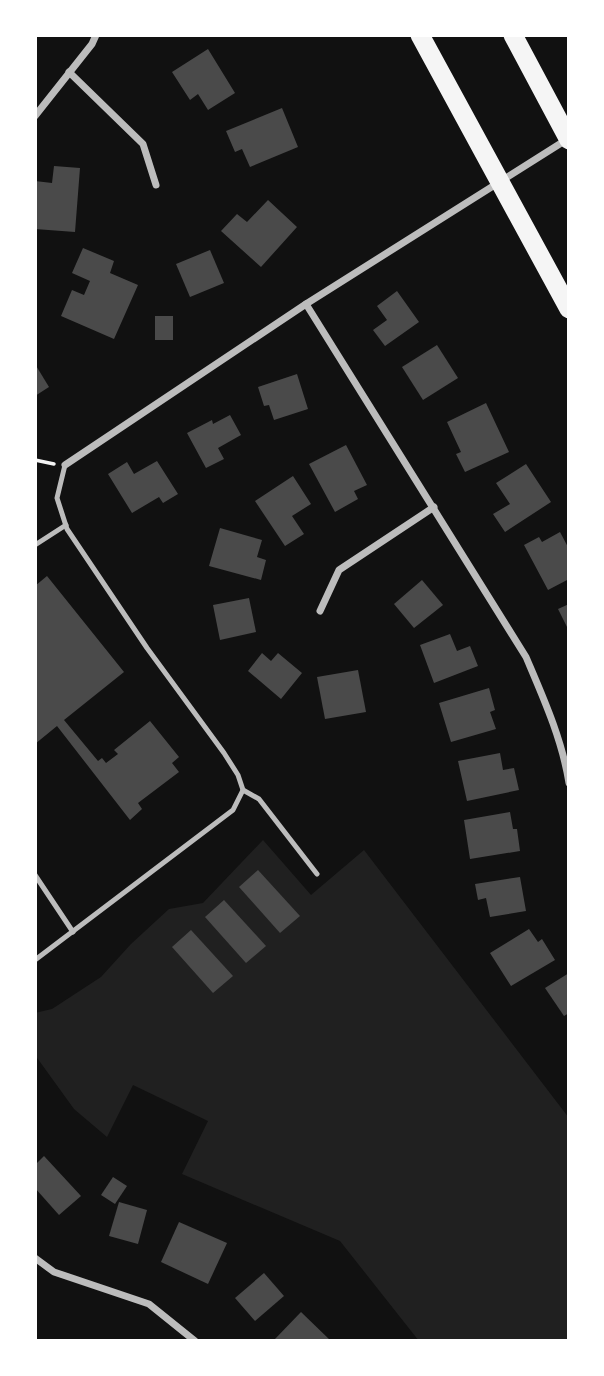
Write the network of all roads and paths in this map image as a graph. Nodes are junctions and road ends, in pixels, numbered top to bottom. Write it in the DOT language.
graph roads {
  1 [pos="96,35"];
  2 [pos="420,35"];
  3 [pos="513,35"];
  4 [pos="69,72"];
  5 [pos="35,116"];
  6 [pos="569,139"];
  7 [pos="156,185"];
  8 [pos="306,304"];
  9 [pos="569,309"];
  10 [pos="65,465"];
  11 [pos="434,507"];
  12 [pos="66,525"];
  13 [pos="35,545"];
  14 [pos="320,611"];
  15 [pos="569,783"];
  16 [pos="243,790"];
  17 [pos="317,874"];
  18 [pos="35,875"];
  19 [pos="73,932"];
  20 [pos="35,960"];
  21 [pos="35,1258"];
  22 [pos="195,1341"];
  1 -- 4 [label="street"];
  2 -- 9 [label="highway"];
  3 -- 6 [label="highway"];
  4 -- 5 [label="street"];
  4 -- 7 [label="street"];
  6 -- 8 [label="street"];
  8 -- 10 [label="street"];
  8 -- 11 [label="street"];
  10 -- 12 [label="lane"];
  11 -- 14 [label="street"];
  11 -- 15 [label="street"];
  12 -- 13 [label="lane"];
  12 -- 16 [label="lane"];
  16 -- 17 [label="lane"];
  16 -- 19 [label="lane"];
  18 -- 19 [label="lane"];
  19 -- 20 [label="lane"];
  21 -- 22 [label="street"];
}
